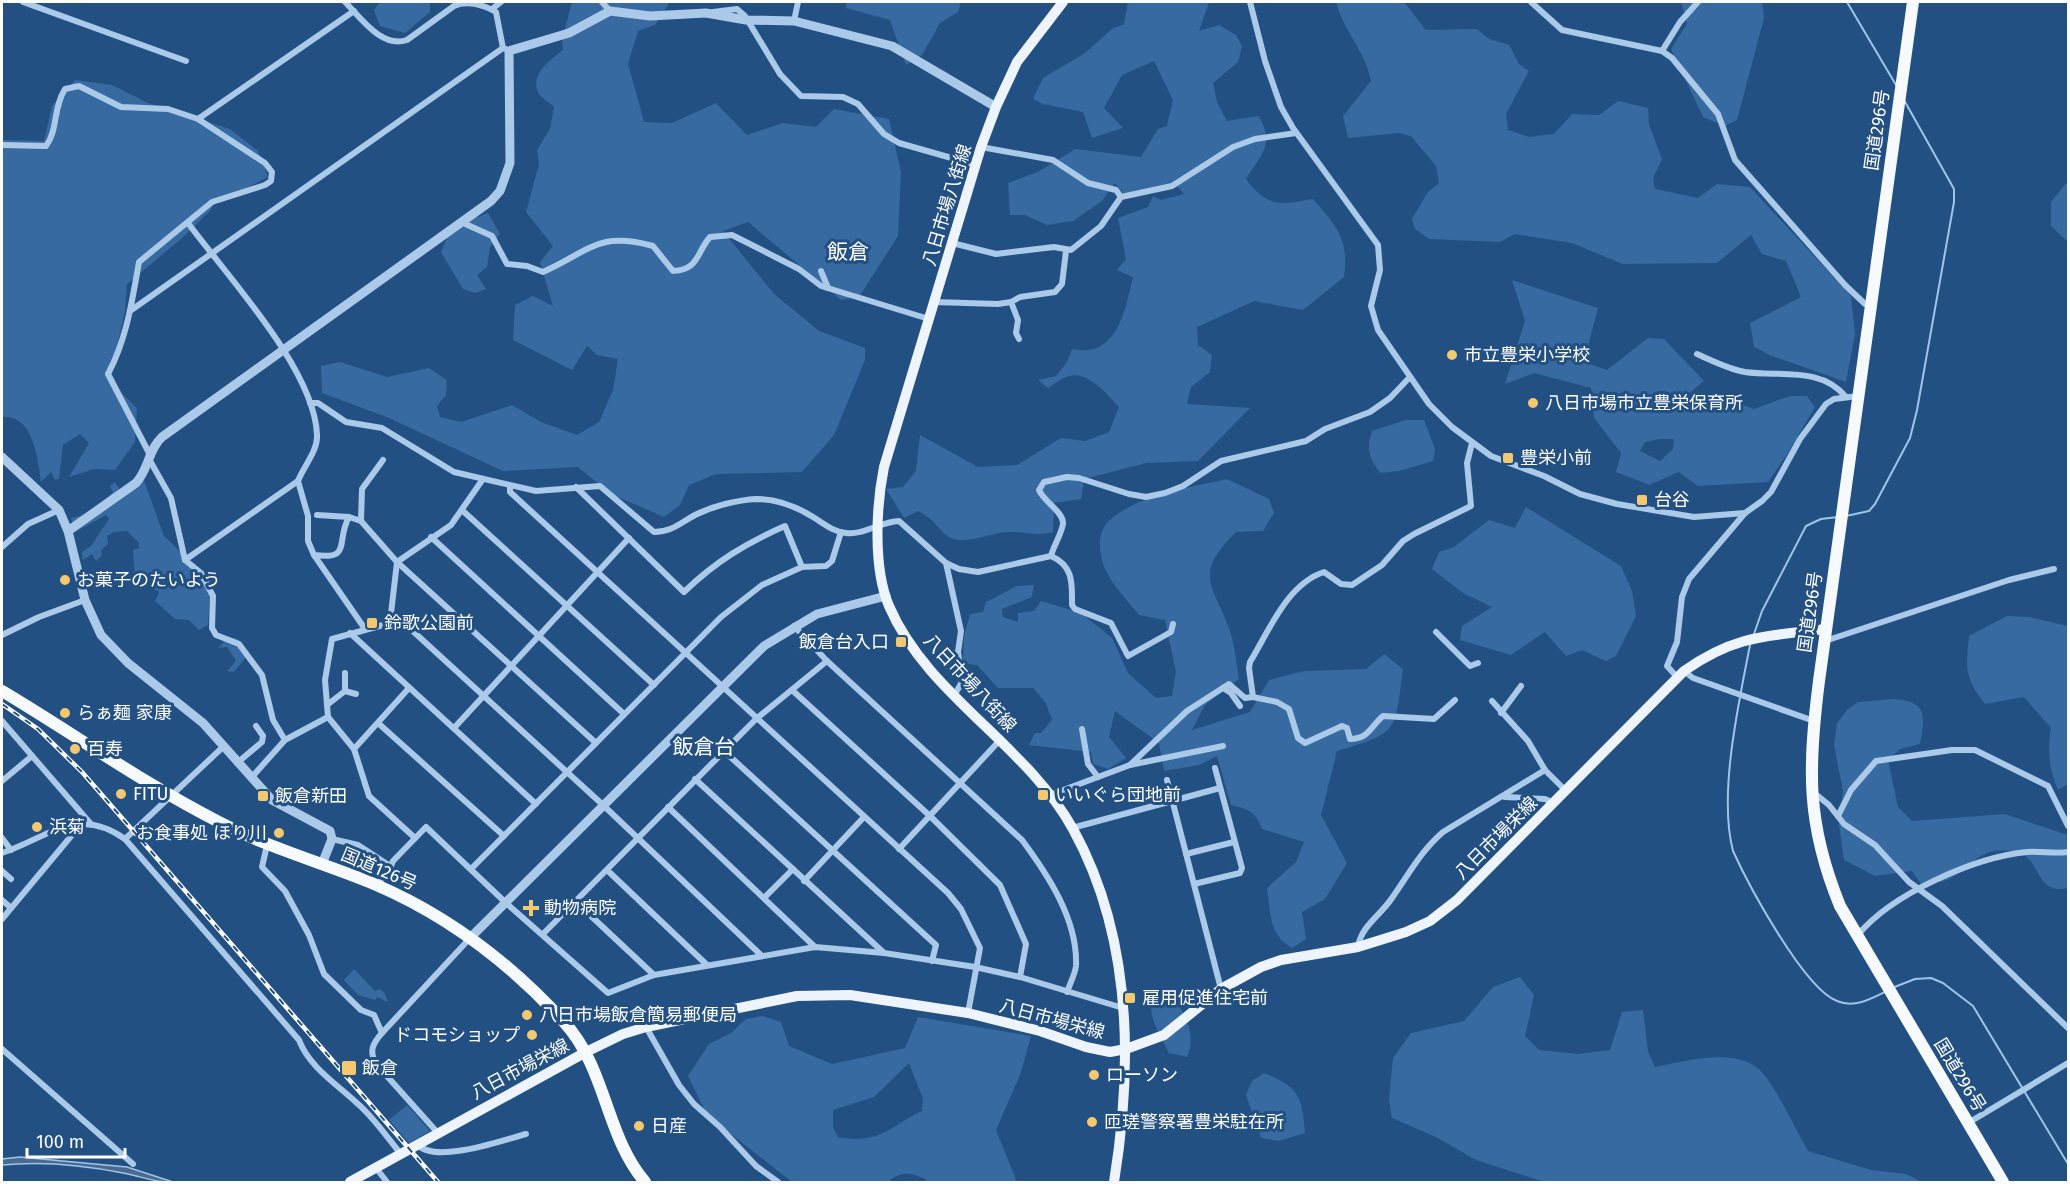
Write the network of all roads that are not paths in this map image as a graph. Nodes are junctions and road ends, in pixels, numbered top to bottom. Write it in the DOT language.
graph roads {
  1 [pos="23,2"];
  2 [pos="345,2"];
  3 [pos="501,2"];
  4 [pos="602,2"];
  5 [pos="798,2"];
  6 [pos="1063,2"];
  7 [pos="1250,2"];
  8 [pos="1531,2"];
  9 [pos="1698,2"];
  10 [pos="1913,2"];
  11 [pos="492,9"];
  12 [pos="354,11"];
  13 [pos="610,11"];
  14 [pos="746,20"];
  15 [pos="794,21"];
  16 [pos="506,50"];
  17 [pos="1662,51"];
  18 [pos="186,61"];
  19 [pos="996,107"];
  20 [pos="198,119"];
  21 [pos="1296,133"];
  22 [pos="2,145"];
  23 [pos="981,147"];
  24 [pos="976,165"];
  25 [pos="1121,197"];
  26 [pos="461,222"];
  27 [pos="188,224"];
  28 [pos="952,243"];
  29 [pos="1066,251"];
  30 [pos="211,254"];
  31 [pos="820,272"];
  32 [pos="828,288"];
  33 [pos="934,302"];
  34 [pos="1011,302"];
  35 [pos="1872,305"];
  36 [pos="130,311"];
  37 [pos="929,319"];
  38 [pos="1019,339"];
  39 [pos="284,350"];
  40 [pos="1697,354"];
  41 [pos="1409,378"];
  42 [pos="1852,397"];
  43 [pos="310,403"];
  44 [pos="1472,443"];
  45 [pos="149,457"];
  46 [pos="383,460"];
  47 [pos="3,461"];
  48 [pos="483,479"];
  49 [pos="298,482"];
  50 [pos="510,486"];
  51 [pos="576,487"];
  52 [pos="59,510"];
  53 [pos="463,511"];
  54 [pos="1745,513"];
  55 [pos="317,515"];
  56 [pos="348,517"];
  57 [pos="361,521"];
  58 [pos="878,524"];
  59 [pos="68,531"];
  60 [pos="841,532"];
  61 [pos="431,537"];
  62 [pos="629,538"];
  63 [pos="2,547"];
  64 [pos="314,555"];
  65 [pos="1051,556"];
  66 [pos="185,560"];
  67 [pos="397,562"];
  68 [pos="946,563"];
  69 [pos="802,567"];
  70 [pos="2054,569"];
  71 [pos="597,572"];
  72 [pos="886,596"];
  73 [pos="85,600"];
  74 [pos="566,605"];
  75 [pos="390,622"];
  76 [pos="1173,624"];
  77 [pos="794,626"];
  78 [pos="365,629"];
  79 [pos="350,633"];
  80 [pos="1436,633"];
  81 [pos="2,635"];
  82 [pos="538,635"];
  83 [pos="1825,635"];
  84 [pos="686,652"];
  85 [pos="827,661"];
  86 [pos="1478,663"];
  87 [pos="511,664"];
  88 [pos="345,673"];
  89 [pos="1681,675"];
  90 [pos="654,685"];
  91 [pos="722,685"];
  92 [pos="1521,686"];
  93 [pos="409,688"];
  94 [pos="1223,688"];
  95 [pos="792,690"];
  96 [pos="2,691"];
  97 [pos="345,691"];
  98 [pos="356,694"];
  99 [pos="955,694"];
  100 [pos="482,696"];
  101 [pos="1253,697"];
  102 [pos="1455,700"];
  103 [pos="1492,701"];
  104 [pos="327,705"];
  105 [pos="1240,706"];
  106 [pos="1501,712"];
  107 [pos="624,714"];
  108 [pos="328,717"];
  109 [pos="756,719"];
  110 [pos="2,721"];
  111 [pos="1814,721"];
  112 [pos="378,723"];
  113 [pos="256,726"];
  114 [pos="454,728"];
  115 [pos="1082,729"];
  116 [pos="285,740"];
  117 [pos="1000,740"];
  118 [pos="596,743"];
  119 [pos="224,746"];
  120 [pos="1223,746"];
  121 [pos="354,749"];
  122 [pos="724,751"];
  123 [pos="32,756"];
  124 [pos="237,764"];
  125 [pos="1130,765"];
  126 [pos="1215,768"];
  127 [pos="1545,770"];
  128 [pos="568,772"];
  129 [pos="1098,777"];
  130 [pos="251,779"];
  131 [pos="695,780"];
  132 [pos="1167,780"];
  133 [pos="2,781"];
  134 [pos="959,784"];
  135 [pos="1220,788"];
  136 [pos="1810,789"];
  137 [pos="1567,791"];
  138 [pos="1050,795"];
  139 [pos="172,797"];
  140 [pos="1503,797"];
  141 [pos="1172,801"];
  142 [pos="1555,803"];
  143 [pos="536,804"];
  144 [pos="603,805"];
  145 [pos="668,807"];
  146 [pos="930,816"];
  147 [pos="1838,816"];
  148 [pos="864,817"];
  149 [pos="82,823"];
  150 [pos="90,823"];
  151 [pos="2068,826"];
  152 [pos="1072,828"];
  153 [pos="504,836"];
  154 [pos="2,838"];
  155 [pos="415,838"];
  156 [pos="638,838"];
  157 [pos="125,839"];
  158 [pos="332,839"];
  159 [pos="1234,842"];
  160 [pos="267,845"];
  161 [pos="899,849"];
  162 [pos="11,850"];
  163 [pos="834,851"];
  164 [pos="2068,852"];
  165 [pos="2,853"];
  166 [pos="1186,854"];
  167 [pos="322,864"];
  168 [pos="390,866"];
  169 [pos="471,869"];
  170 [pos="793,869"];
  171 [pos="607,870"];
  172 [pos="2,871"];
  173 [pos="11,879"];
  174 [pos="804,881"];
  175 [pos="1194,884"];
  176 [pos="376,885"];
  177 [pos="1918,890"];
  178 [pos="764,898"];
  179 [pos="2,900"];
  180 [pos="575,901"];
  181 [pos="506,903"];
  182 [pos="11,908"];
  183 [pos="2,919"];
  184 [pos="543,934"];
  185 [pos="1857,936"];
  186 [pos="471,937"];
  187 [pos="815,947"];
  188 [pos="1358,947"];
  189 [pos="884,953"];
  190 [pos="762,956"];
  191 [pos="932,961"];
  192 [pos="706,964"];
  193 [pos="975,968"];
  194 [pos="654,975"];
  195 [pos="1020,977"];
  196 [pos="1221,989"];
  197 [pos="1067,992"];
  198 [pos="1123,1008"];
  199 [pos="969,1013"];
  200 [pos="646,1027"];
  201 [pos="2068,1028"];
  202 [pos="382,1033"];
  203 [pos="2,1048"];
  204 [pos="1126,1049"];
  205 [pos="586,1052"];
  206 [pos="2068,1062"];
  207 [pos="1968,1123"];
  208 [pos="437,1132"];
  209 [pos="526,1134"];
  210 [pos="417,1144"];
  211 [pos="400,1153"];
  212 [pos="133,1164"];
  213 [pos="376,1168"];
  214 [pos="350,1182"];
  215 [pos="387,1182"];
  216 [pos="645,1182"];
  217 [pos="778,1182"];
  218 [pos="1114,1182"];
  219 [pos="2003,1182"];
  1 -- 18 [label="street"];
  2 -- 12 [label="street"];
  3 -- 11 [label="street"];
  4 -- 13 [label="street"];
  5 -- 15 [label="street"];
  6 -- 19 [label="main road, 八日市場八街線"];
  7 -- 21 [label="street"];
  8 -- 17 [label="street"];
  9 -- 17 [label="street"];
  10 -- 35 [label="highway, 国道296号"];
  11 -- 12 [label="street"];
  11 -- 16 [label="street"];
  12 -- 20 [label="street"];
  13 -- 14 [label="street"];
  13 -- 16 [label="street"];
  14 -- 15 [label="street"];
  14 -- 24 [label="street"];
  15 -- 19 [label="street"];
  16 -- 26 [label="street"];
  16 -- 30 [label="street"];
  17 -- 35 [label="street"];
  19 -- 23 [label="main road, 八日市場八街線"];
  20 -- 22 [label="street"];
  20 -- 27 [label="street"];
  21 -- 25 [label="street"];
  21 -- 41 [label="street"];
  23 -- 24 [label="main road, 八日市場八街線"];
  23 -- 25 [label="street"];
  24 -- 28 [label="main road, 八日市場八街線"];
  25 -- 29 [label="street"];
  26 -- 32 [label="street"];
  26 -- 39 [label="street"];
  27 -- 30 [label="street"];
  27 -- 36 [label="street"];
  28 -- 29 [label="street"];
  28 -- 33 [label="main road, 八日市場八街線"];
  29 -- 34 [label="street"];
  30 -- 36 [label="street"];
  30 -- 39 [label="street"];
  31 -- 32 [label="street"];
  32 -- 37 [label="street"];
  33 -- 34 [label="street"];
  33 -- 37 [label="main road, 八日市場八街線"];
  34 -- 38 [label="street"];
  35 -- 42 [label="highway, 国道296号"];
  36 -- 45 [label="street"];
  37 -- 58 [label="main road, 八日市場八街線"];
  39 -- 43 [label="street"];
  39 -- 45 [label="street"];
  40 -- 42 [label="street"];
  41 -- 44 [label="street"];
  41 -- 65 [label="street"];
  42 -- 54 [label="street"];
  42 -- 83 [label="highway, 国道296号"];
  43 -- 48 [label="street"];
  43 -- 49 [label="street"];
  44 -- 54 [label="street"];
  44 -- 101 [label="street"];
  45 -- 59 [label="street"];
  45 -- 66 [label="street"];
  46 -- 57 [label="street"];
  47 -- 52 [label="street"];
  48 -- 50 [label="street"];
  48 -- 53 [label="street"];
  49 -- 64 [label="street"];
  49 -- 66 [label="street"];
  50 -- 51 [label="street"];
  50 -- 71 [label="street"];
  51 -- 60 [label="street"];
  51 -- 62 [label="street"];
  52 -- 59 [label="street"];
  52 -- 63 [label="street"];
  53 -- 61 [label="street"];
  53 -- 74 [label="street"];
  54 -- 89 [label="street"];
  55 -- 56 [label="street"];
  56 -- 57 [label="street"];
  56 -- 64 [label="street"];
  57 -- 67 [label="street"];
  58 -- 60 [label="street"];
  58 -- 68 [label="street"];
  58 -- 72 [label="main road, 八日市場八街線"];
  59 -- 73 [label="street"];
  60 -- 69 [label="street"];
  61 -- 67 [label="street"];
  61 -- 82 [label="street"];
  62 -- 69 [label="street"];
  62 -- 71 [label="street"];
  64 -- 78 [label="street"];
  65 -- 68 [label="street"];
  65 -- 76 [label="street"];
  66 -- 116 [label="street"];
  67 -- 75 [label="street"];
  67 -- 87 [label="street"];
  68 -- 99 [label="street"];
  69 -- 84 [label="street"];
  70 -- 83 [label="street"];
  71 -- 74 [label="street"];
  71 -- 84 [label="street"];
  72 -- 77 [label="street"];
  72 -- 99 [label="main road, 八日市場八街線"];
  73 -- 81 [label="street"];
  73 -- 119 [label="street"];
  74 -- 82 [label="street"];
  74 -- 90 [label="street"];
  75 -- 78 [label="street"];
  75 -- 100 [label="street"];
  77 -- 85 [label="street"];
  77 -- 91 [label="street"];
  78 -- 79 [label="street"];
  79 -- 93 [label="street"];
  79 -- 104 [label="street"];
  80 -- 86 [label="street"];
  82 -- 87 [label="street"];
  82 -- 107 [label="street"];
  83 -- 89 [label="main road, 八日市場栄線"];
  83 -- 111 [label="highway, 国道296号"];
  84 -- 90 [label="street"];
  84 -- 91 [label="street"];
  85 -- 95 [label="street"];
  85 -- 134 [label="street"];
  87 -- 100 [label="street"];
  87 -- 118 [label="street"];
  88 -- 97 [label="street"];
  89 -- 111 [label="street"];
  89 -- 137 [label="main road, 八日市場栄線"];
  90 -- 107 [label="street"];
  91 -- 109 [label="street"];
  91 -- 144 [label="street"];
  92 -- 106 [label="street"];
  93 -- 112 [label="street"];
  93 -- 114 [label="street"];
  94 -- 101 [label="street"];
  94 -- 105 [label="street"];
  94 -- 125 [label="street"];
  95 -- 109 [label="street"];
  95 -- 146 [label="street"];
  96 -- 139 [label="highway, 国道126号"];
  97 -- 98 [label="street"];
  97 -- 104 [label="street"];
  99 -- 117 [label="main road, 八日市場八街線"];
  100 -- 114 [label="street"];
  100 -- 128 [label="street"];
  101 -- 102 [label="street"];
  103 -- 106 [label="street"];
  104 -- 108 [label="street"];
  106 -- 127 [label="street"];
  107 -- 118 [label="street"];
  108 -- 116 [label="street"];
  108 -- 121 [label="street"];
  109 -- 122 [label="street"];
  109 -- 148 [label="street"];
  110 -- 123 [label="street"];
  111 -- 136 [label="highway, 国道296号"];
  112 -- 121 [label="street"];
  112 -- 153 [label="street"];
  113 -- 124 [label="street"];
  114 -- 143 [label="street"];
  115 -- 129 [label="street"];
  116 -- 130 [label="street"];
  117 -- 134 [label="street"];
  117 -- 138 [label="main road, 八日市場八街線"];
  118 -- 128 [label="street"];
  119 -- 124 [label="street"];
  119 -- 139 [label="street"];
  120 -- 125 [label="street"];
  121 -- 155 [label="street"];
  122 -- 131 [label="street"];
  122 -- 163 [label="street"];
  123 -- 133 [label="street"];
  123 -- 150 [label="street"];
  124 -- 130 [label="street"];
  125 -- 129 [label="street"];
  126 -- 135 [label="street"];
  127 -- 137 [label="street"];
  127 -- 140 [label="street"];
  128 -- 143 [label="street"];
  128 -- 144 [label="street"];
  129 -- 138 [label="street"];
  130 -- 158 [label="street"];
  131 -- 145 [label="street"];
  131 -- 170 [label="street"];
  132 -- 141 [label="street"];
  134 -- 146 [label="street"];
  134 -- 197 [label="street"];
  135 -- 141 [label="street"];
  135 -- 159 [label="street"];
  136 -- 147 [label="street"];
  136 -- 185 [label="highway, 国道296号"];
  137 -- 142 [label="main road, 八日市場栄線"];
  138 -- 152 [label="main road, 八日市場八街線"];
  139 -- 157 [label="street"];
  139 -- 160 [label="highway, 国道126号"];
  140 -- 142 [label="street"];
  140 -- 188 [label="street"];
  141 -- 152 [label="street"];
  141 -- 166 [label="street"];
  142 -- 188 [label="main road, 八日市場栄線"];
  143 -- 153 [label="street"];
  144 -- 156 [label="street"];
  144 -- 181 [label="street"];
  145 -- 156 [label="street"];
  145 -- 178 [label="street"];
  146 -- 161 [label="street"];
  146 -- 195 [label="street"];
  147 -- 151 [label="street"];
  147 -- 177 [label="street"];
  148 -- 161 [label="street"];
  148 -- 163 [label="street"];
  149 -- 150 [label="street"];
  149 -- 162 [label="street"];
  149 -- 182 [label="street"];
  150 -- 157 [label="street"];
  152 -- 198 [label="main road, 八日市場八街線"];
  153 -- 169 [label="street"];
  154 -- 162 [label="street"];
  155 -- 168 [label="street"];
  155 -- 169 [label="street"];
  156 -- 171 [label="street"];
  156 -- 190 [label="street"];
  157 -- 211 [label="street"];
  158 -- 167 [label="street"];
  158 -- 168 [label="street"];
  159 -- 166 [label="street"];
  159 -- 175 [label="street"];
  160 -- 167 [label="highway, 国道126号"];
  160 -- 202 [label="street"];
  161 -- 193 [label="street"];
  162 -- 165 [label="street"];
  163 -- 174 [label="street"];
  163 -- 191 [label="street"];
  164 -- 177 [label="street"];
  166 -- 175 [label="street"];
  167 -- 176 [label="highway, 国道126号"];
  168 -- 176 [label="street"];
  169 -- 181 [label="street"];
  170 -- 174 [label="street"];
  170 -- 178 [label="street"];
  171 -- 180 [label="street"];
  171 -- 192 [label="street"];
  172 -- 173 [label="street"];
  174 -- 189 [label="street"];
  175 -- 196 [label="street"];
  176 -- 186 [label="highway, 国道126号"];
  177 -- 185 [label="street"];
  177 -- 201 [label="street"];
  178 -- 187 [label="street"];
  179 -- 182 [label="street"];
  180 -- 184 [label="street"];
  180 -- 194 [label="street"];
  181 -- 184 [label="street"];
  181 -- 186 [label="street"];
  182 -- 183 [label="street"];
  184 -- 194 [label="street"];
  185 -- 207 [label="highway, 国道296号"];
  186 -- 202 [label="street"];
  186 -- 205 [label="highway, 国道126号"];
  187 -- 189 [label="street"];
  187 -- 190 [label="street"];
  188 -- 196 [label="main road, 八日市場栄線"];
  189 -- 191 [label="street"];
  190 -- 192 [label="street"];
  191 -- 193 [label="street"];
  192 -- 194 [label="street"];
  193 -- 195 [label="street"];
  193 -- 199 [label="street"];
  195 -- 197 [label="street"];
  196 -- 204 [label="main road, 八日市場栄線"];
  197 -- 198 [label="street"];
  198 -- 204 [label="main road, 八日市場八街線"];
  199 -- 200 [label="main road, 八日市場栄線"];
  199 -- 204 [label="main road, 八日市場栄線"];
  200 -- 205 [label="main road, 八日市場栄線"];
  200 -- 217 [label="street"];
  202 -- 208 [label="street"];
  203 -- 212 [label="street"];
  204 -- 218 [label="main road, 八日市場八街線"];
  205 -- 208 [label="main road, 八日市場栄線"];
  205 -- 216 [label="highway, 国道126号"];
  206 -- 207 [label="street"];
  207 -- 219 [label="highway, 国道296号"];
  208 -- 210 [label="main road, 八日市場栄線"];
  209 -- 210 [label="street"];
  210 -- 211 [label="main road, 八日市場栄線"];
  211 -- 213 [label="main road, 八日市場栄線"];
  213 -- 214 [label="main road, 八日市場栄線"];
  213 -- 215 [label="street"];
}
